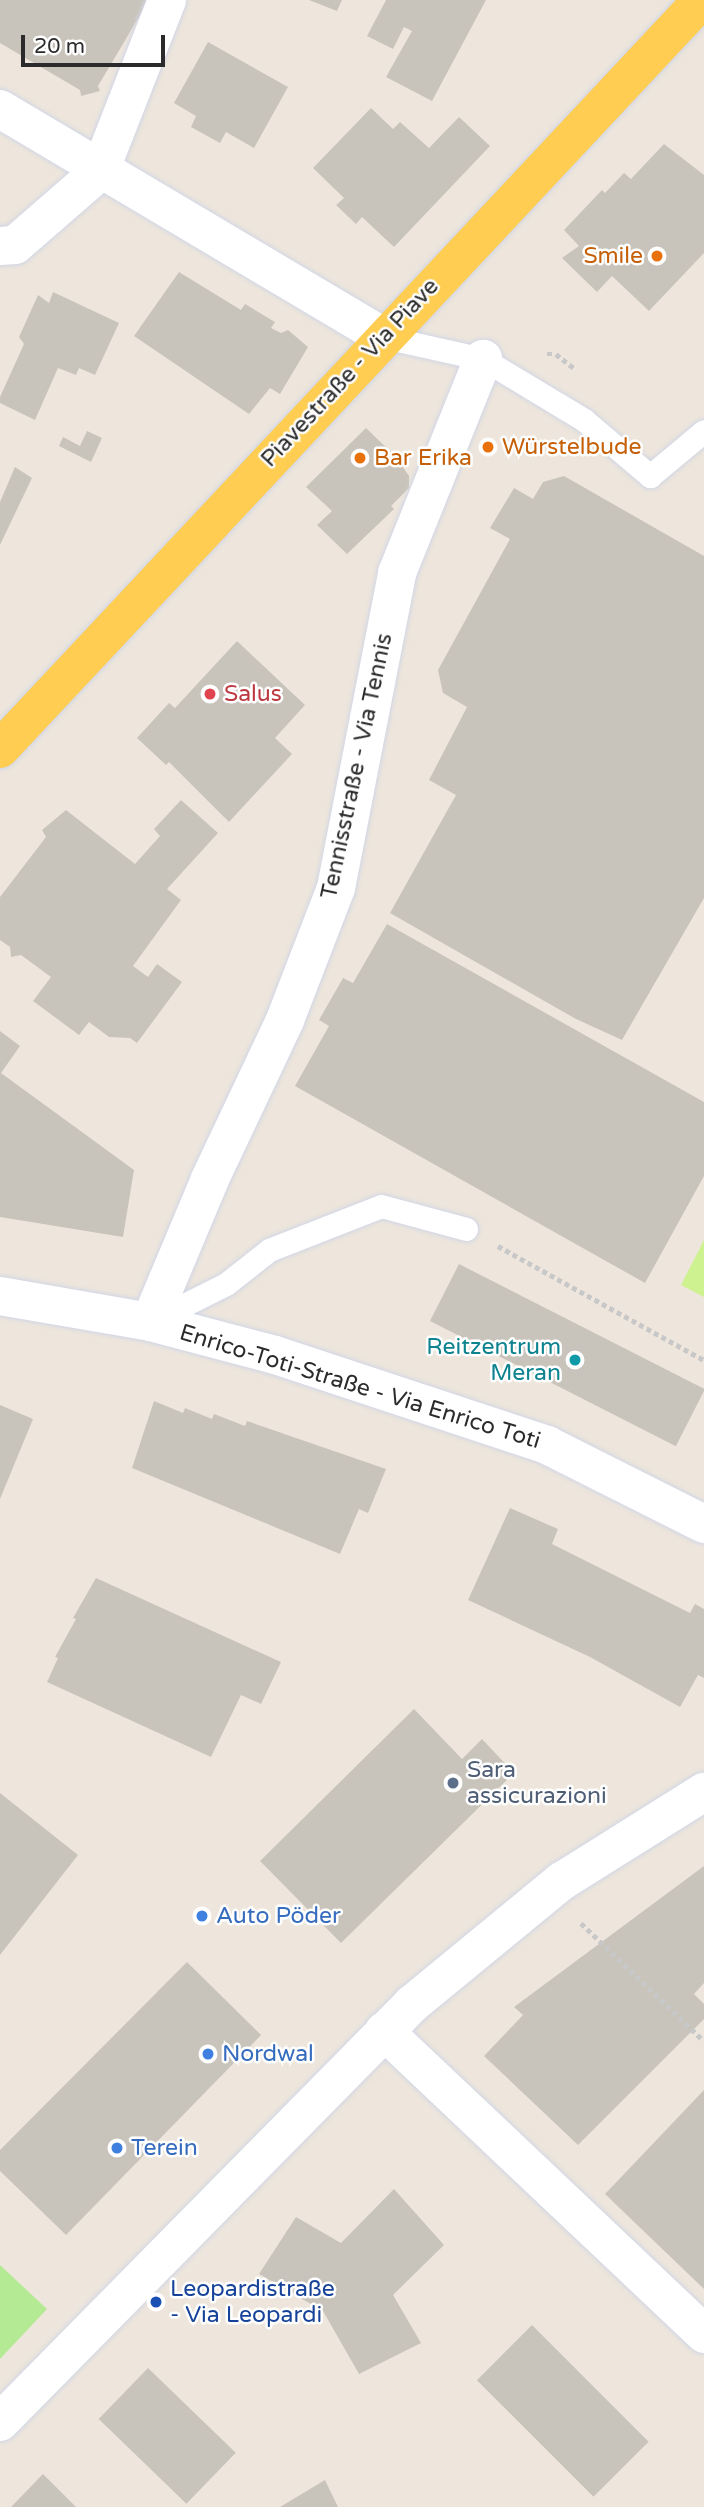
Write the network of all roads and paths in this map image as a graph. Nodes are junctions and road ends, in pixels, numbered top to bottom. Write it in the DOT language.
graph roads {
  1 [pos="167,0"];
  2 [pos="702,0"];
  3 [pos="0,109"];
  4 [pos="100,171"];
  5 [pos="0,246"];
  6 [pos="384,337"];
  7 [pos="483,359"];
  8 [pos="704,431"];
  9 [pos="0,749"];
  10 [pos="466,1229"];
  11 [pos="0,1296"];
  12 [pos="150,1322"];
  13 [pos="704,1360"];
  14 [pos="704,1524"];
  15 [pos="704,1791"];
  16 [pos="548,1891"];
  17 [pos="384,2031"];
  18 [pos="704,2041"];
  19 [pos="704,2334"];
  20 [pos="0,2422"];
  1 -- 4 [label="street"];
  2 -- 6 [label="main road, Piavestraße - Via Piave"];
  3 -- 4 [label="street"];
  4 -- 5 [label="street"];
  4 -- 6 [label="street"];
  6 -- 7 [label="lane"];
  6 -- 9 [label="main road, Piavestraße - Via Piave"];
  7 -- 8 [label="lane"];
  7 -- 12 [label="street, Tennisstraße - Via Tennis"];
  10 -- 12 [label="lane"];
  10 -- 13 [label="path"];
  11 -- 12 [label="street, Enrico-Toti-Straße - Via Enrico Toti"];
  12 -- 14 [label="street, Enrico-Toti-Straße - Via Enrico Toti"];
  15 -- 16 [label="street"];
  16 -- 17 [label="street"];
  16 -- 18 [label="path"];
  17 -- 19 [label="street"];
  17 -- 20 [label="street"];
}
